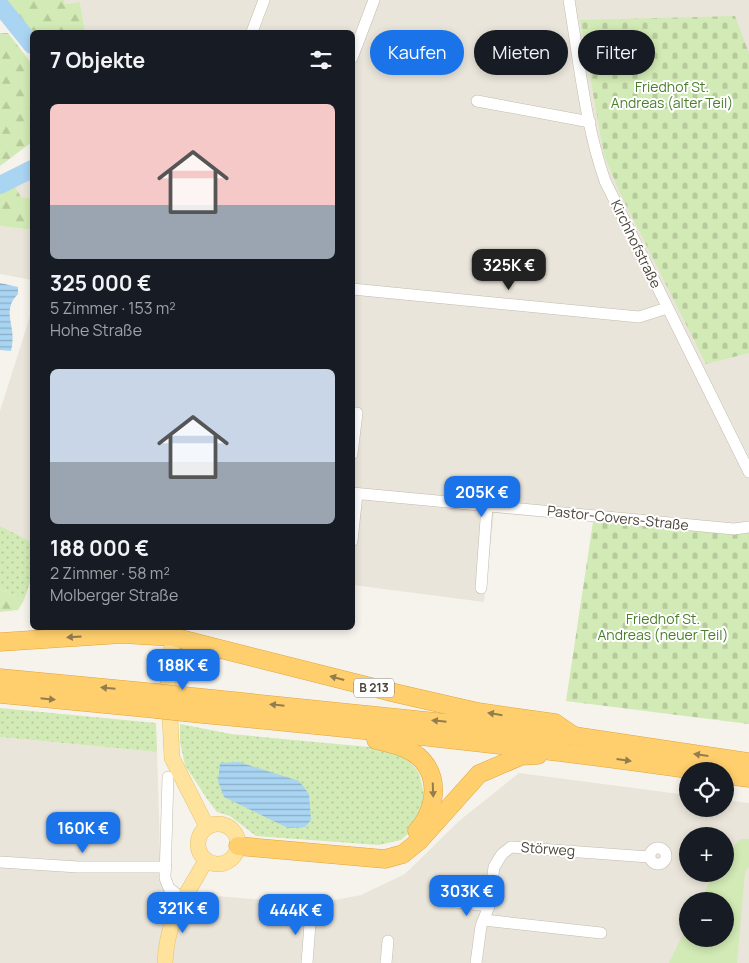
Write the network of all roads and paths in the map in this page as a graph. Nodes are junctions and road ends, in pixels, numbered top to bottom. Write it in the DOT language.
graph roads {
  1 [pos="264,0"];
  2 [pos="374,0"];
  3 [pos="569,0"];
  4 [pos="253,30"];
  5 [pos="355,50"];
  6 [pos="477,101"];
  7 [pos="590,122"];
  8 [pos="355,289"];
  9 [pos="667,308"];
  10 [pos="357,413"];
  11 [pos="355,429"];
  12 [pos="749,472"];
  13 [pos="355,493"];
  14 [pos="487,506"];
  15 [pos="749,527"];
  16 [pos="481,588"];
  17 [pos="134,630"];
  18 [pos="174,632"];
  19 [pos="122,634"];
  20 [pos="0,642"];
  21 [pos="0,678"];
  22 [pos="0,694"];
  23 [pos="156,701"];
  24 [pos="184,704"];
  25 [pos="307,724"];
  26 [pos="575,745"];
  27 [pos="749,762"];
  28 [pos="679,766"];
  29 [pos="168,776"];
  30 [pos="734,776"];
  31 [pos="749,778"];
  32 [pos="208,826"];
  33 [pos="238,846"];
  34 [pos="336,855"];
  35 [pos="649,857"];
  36 [pos="206,860"];
  37 [pos="0,862"];
  38 [pos="166,867"];
  39 [pos="183,899"];
  40 [pos="447,902"];
  41 [pos="489,906"];
  42 [pos="311,911"];
  43 [pos="484,920"];
  44 [pos="600,933"];
  45 [pos="388,941"];
  46 [pos="165,963"];
  47 [pos="308,963"];
  48 [pos="386,963"];
  49 [pos="476,963"];
  1 -- 4 [label="street"];
  2 -- 5 [label="street"];
  3 -- 7 [label="street, Kirchhofstraße"];
  6 -- 7 [label="street"];
  7 -- 9 [label="street, Kirchhofstraße"];
  8 -- 9 [label="street"];
  9 -- 12 [label="street, Kirchhofstraße"];
  10 -- 11 [label="street"];
  13 -- 14 [label="street, Pastor-Covers-Straße"];
  14 -- 15 [label="street, Pastor-Covers-Straße"];
  14 -- 16 [label="street"];
  17 -- 19 [label="highway, B 213"];
  18 -- 19 [label="highway, B 213"];
  26 -- 18 [label="highway, B 213, one-way"];
  18 -- 32 [label="main road"];
  19 -- 20 [label="highway, B 213, one-way"];
  23 -- 21 [label="highway, B 213, one-way"];
  22 -- 23 [label="highway, B 213, one-way"];
  23 -- 24 [label="highway, B 213, bridge"];
  24 -- 25 [label="highway, B 213"];
  26 -- 24 [label="highway, B 213, one-way"];
  25 -- 26 [label="highway, B 213"];
  25 -- 34 [label="highway, B 213, one-way"];
  27 -- 26 [label="highway, B 213, one-way"];
  26 -- 28 [label="highway, B 213, one-way"];
  26 -- 34 [label="highway, B 213"];
  29 -- 38 [label="street"];
  30 -- 31 [label="highway"];
  32 -- 33 [label="main road"];
  32 -- 36 [label="main road"];
  33 -- 34 [label="highway"];
  33 -- 36 [label="main road"];
  35 -- 41 [label="street, Störweg"];
  36 -- 39 [label="main road"];
  37 -- 38 [label="street"];
  38 -- 39 [label="street"];
  39 -- 46 [label="main road"];
  40 -- 41 [label="street"];
  41 -- 43 [label="street, Störweg"];
  42 -- 47 [label="street"];
  43 -- 44 [label="street"];
  43 -- 49 [label="street, Störweg"];
  45 -- 48 [label="street"];
}
